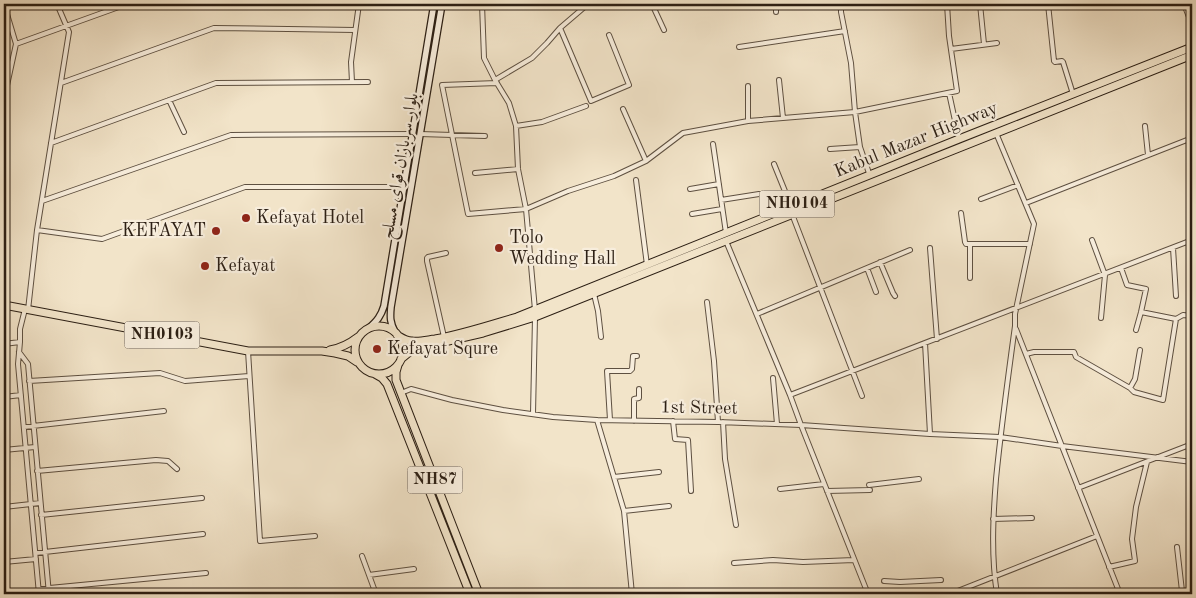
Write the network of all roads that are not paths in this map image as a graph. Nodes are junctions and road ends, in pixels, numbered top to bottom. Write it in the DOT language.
graph roads {
  1 [pos="4,4"];
  2 [pos="57,4"];
  3 [pos="127,4"];
  4 [pos="359,4"];
  5 [pos="434,4"];
  6 [pos="442,4"];
  7 [pos="482,4"];
  8 [pos="588,4"];
  9 [pos="652,4"];
  10 [pos="776,4"];
  11 [pos="841,4"];
  12 [pos="947,4"];
  13 [pos="980,4"];
  14 [pos="1048,4"];
  15 [pos="1184,4"];
  16 [pos="776,12"];
  17 [pos="1192,25"];
  18 [pos="66,26"];
  19 [pos="560,28"];
  20 [pos="356,30"];
  21 [pos="664,30"];
  22 [pos="845,31"];
  23 [pos="609,34"];
  24 [pos="997,43"];
  25 [pos="16,44"];
  26 [pos="984,44"];
  27 [pos="739,47"];
  28 [pos="1192,47"];
  29 [pos="951,49"];
  30 [pos="1192,55"];
  31 [pos="779,80"];
  32 [pos="352,82"];
  33 [pos="368,82"];
  34 [pos="496,82"];
  35 [pos="61,83"];
  36 [pos="748,86"];
  37 [pos="949,93"];
  38 [pos="1073,94"];
  39 [pos="4,99"];
  40 [pos="169,100"];
  41 [pos="586,106"];
  42 [pos="623,109"];
  43 [pos="855,112"];
  44 [pos="783,118"];
  45 [pos="748,121"];
  46 [pos="516,126"];
  47 [pos="1145,126"];
  48 [pos="184,132"];
  49 [pos="996,133"];
  50 [pos="412,134"];
  51 [pos="420,134"];
  52 [pos="452,134"];
  53 [pos="485,136"];
  54 [pos="1192,138"];
  55 [pos="959,139"];
  56 [pos="51,143"];
  57 [pos="713,144"];
  58 [pos="860,147"];
  59 [pos="830,149"];
  60 [pos="1148,155"];
  61 [pos="646,161"];
  62 [pos="774,164"];
  63 [pos="518,169"];
  64 [pos="475,173"];
  65 [pos="871,179"];
  66 [pos="636,180"];
  67 [pos="719,184"];
  68 [pos="1018,185"];
  69 [pos="404,187"];
  70 [pos="690,190"];
  71 [pos="760,194"];
  72 [pos="981,199"];
  73 [pos="721,200"];
  74 [pos="42,201"];
  75 [pos="1026,203"];
  76 [pos="792,206"];
  77 [pos="526,209"];
  78 [pos="722,209"];
  79 [pos="961,213"];
  80 [pos="692,214"];
  81 [pos="792,214"];
  82 [pos="37,230"];
  83 [pos="726,233"];
  84 [pos="1092,240"];
  85 [pos="1192,240"];
  86 [pos="726,241"];
  87 [pos="1030,244"];
  88 [pos="970,245"];
  89 [pos="930,248"];
  90 [pos="1173,248"];
  91 [pos="910,250"];
  92 [pos="446,253"];
  93 [pos="880,262"];
  94 [pos="647,265"];
  95 [pos="866,268"];
  96 [pos="1121,268"];
  97 [pos="1105,275"];
  98 [pos="970,278"];
  99 [pos="820,288"];
  100 [pos="876,292"];
  101 [pos="594,294"];
  102 [pos="896,296"];
  103 [pos="1176,296"];
  104 [pos="707,302"];
  105 [pos="4,306"];
  106 [pos="1017,308"];
  107 [pos="27,309"];
  108 [pos="1141,312"];
  109 [pos="535,314"];
  110 [pos="757,314"];
  111 [pos="1192,316"];
  112 [pos="1101,318"];
  113 [pos="1176,319"];
  114 [pos="1015,326"];
  115 [pos="370,328"];
  116 [pos="1136,330"];
  117 [pos="396,334"];
  118 [pos="358,337"];
  119 [pos="444,337"];
  120 [pos="601,337"];
  121 [pos="937,339"];
  122 [pos="20,342"];
  123 [pos="4,344"];
  124 [pos="925,344"];
  125 [pos="1140,350"];
  126 [pos="248,351"];
  127 [pos="322,351"];
  128 [pos="19,352"];
  129 [pos="1026,354"];
  130 [pos="637,356"];
  131 [pos="357,362"];
  132 [pos="400,362"];
  133 [pos="852,371"];
  134 [pos="375,374"];
  135 [pos="249,376"];
  136 [pos="773,378"];
  137 [pos="29,381"];
  138 [pos="1130,388"];
  139 [pos="639,389"];
  140 [pos="401,393"];
  141 [pos="21,395"];
  142 [pos="790,395"];
  143 [pos="862,396"];
  144 [pos="4,397"];
  145 [pos="164,411"];
  146 [pos="533,414"];
  147 [pos="598,420"];
  148 [pos="610,420"];
  149 [pos="634,421"];
  150 [pos="673,421"];
  151 [pos="720,422"];
  152 [pos="777,424"];
  153 [pos="800,425"];
  154 [pos="33,426"];
  155 [pos="24,427"];
  156 [pos="930,434"];
  157 [pos="1000,437"];
  158 [pos="1192,444"];
  159 [pos="1062,446"];
  160 [pos="35,447"];
  161 [pos="26,448"];
  162 [pos="4,450"];
  163 [pos="1158,457"];
  164 [pos="1147,462"];
  165 [pos="1192,462"];
  166 [pos="177,469"];
  167 [pos="37,471"];
  168 [pos="659,472"];
  169 [pos="614,477"];
  170 [pos="919,479"];
  171 [pos="824,484"];
  172 [pos="1078,488"];
  173 [pos="780,489"];
  174 [pos="691,491"];
  175 [pos="827,491"];
  176 [pos="202,498"];
  177 [pos="40,503"];
  178 [pos="31,504"];
  179 [pos="4,506"];
  180 [pos="670,506"];
  181 [pos="624,512"];
  182 [pos="41,515"];
  183 [pos="1032,518"];
  184 [pos="993,519"];
  185 [pos="736,525"];
  186 [pos="203,534"];
  187 [pos="315,536"];
  188 [pos="1097,536"];
  189 [pos="1177,547"];
  190 [pos="45,552"];
  191 [pos="36,553"];
  192 [pos="362,556"];
  193 [pos="36,559"];
  194 [pos="854,560"];
  195 [pos="4,562"];
  196 [pos="734,563"];
  197 [pos="1109,567"];
  198 [pos="414,569"];
  199 [pos="206,573"];
  200 [pos="369,575"];
  201 [pos="994,577"];
  202 [pos="941,580"];
  203 [pos="884,581"];
  204 [pos="48,589"];
  205 [pos="39,592"];
  206 [pos="48,594"];
  207 [pos="376,594"];
  208 [pos="470,594"];
  209 [pos="479,594"];
  210 [pos="632,594"];
  211 [pos="868,594"];
  212 [pos="950,594"];
  213 [pos="997,594"];
  214 [pos="1120,594"];
  215 [pos="1170,594"];
  1 -- 25 [label="street"];
  2 -- 18 [label="street"];
  3 -- 18 [label="street"];
  4 -- 20 [label="street"];
  5 -- 50 [label="main road, بلوار سربازان قوای مسلح"];
  6 -- 51 [label="main road, بلوار سربازان قوای مسلح"];
  7 -- 34 [label="street"];
  8 -- 19 [label="street"];
  9 -- 21 [label="street"];
  10 -- 16 [label="street"];
  11 -- 22 [label="street"];
  12 -- 29 [label="street"];
  13 -- 26 [label="street"];
  14 -- 38 [label="street"];
  15 -- 17 [label="street"];
  18 -- 25 [label="street"];
  18 -- 35 [label="street"];
  19 -- 23 [label="street"];
  19 -- 34 [label="street"];
  20 -- 32 [label="street"];
  20 -- 35 [label="street"];
  22 -- 27 [label="street"];
  22 -- 43 [label="street"];
  24 -- 26 [label="street"];
  25 -- 39 [label="street"];
  26 -- 29 [label="street"];
  28 -- 38 [label="highway, Kabul Mazar Highway / NH0104"];
  29 -- 37 [label="street"];
  30 -- 49 [label="highway, Kabul Mazar Highway / NH0104"];
  31 -- 44 [label="street"];
  32 -- 33 [label="street"];
  32 -- 40 [label="street"];
  34 -- 46 [label="street"];
  34 -- 52 [label="street"];
  35 -- 56 [label="street"];
  36 -- 45 [label="street"];
  37 -- 43 [label="street"];
  37 -- 55 [label="street"];
  38 -- 55 [label="highway, Kabul Mazar Highway / NH0104"];
  40 -- 48 [label="street"];
  40 -- 56 [label="street"];
  41 -- 46 [label="street"];
  42 -- 61 [label="street"];
  43 -- 44 [label="street"];
  43 -- 58 [label="street"];
  44 -- 45 [label="street"];
  45 -- 61 [label="street"];
  46 -- 63 [label="street"];
  47 -- 60 [label="street"];
  49 -- 65 [label="highway, Kabul Mazar Highway / NH0104"];
  49 -- 68 [label="street"];
  50 -- 69 [label="main road, بلوار سربازان قوای مسلح"];
  50 -- 74 [label="street"];
  51 -- 52 [label="street"];
  51 -- 117 [label="main road, بلوار سربازان قوای مسلح"];
  52 -- 53 [label="street"];
  52 -- 77 [label="street"];
  54 -- 60 [label="street"];
  55 -- 65 [label="highway, Kabul Mazar Highway / NH0104"];
  56 -- 74 [label="street"];
  57 -- 67 [label="street"];
  58 -- 59 [label="street"];
  58 -- 65 [label="street"];
  60 -- 75 [label="street"];
  61 -- 77 [label="street"];
  62 -- 76 [label="street"];
  63 -- 64 [label="street"];
  63 -- 77 [label="street"];
  65 -- 76 [label="highway, Kabul Mazar Highway / NH0104"];
  65 -- 81 [label="highway, Kabul Mazar Highway / NH0104"];
  66 -- 94 [label="street"];
  67 -- 70 [label="street"];
  67 -- 73 [label="street"];
  68 -- 72 [label="street"];
  68 -- 75 [label="street"];
  69 -- 82 [label="street"];
  69 -- 115 [label="main road, بلوار سربازان قوای مسلح"];
  71 -- 73 [label="street"];
  73 -- 78 [label="street"];
  74 -- 82 [label="street"];
  75 -- 87 [label="street"];
  76 -- 83 [label="highway, Kabul Mazar Highway / NH0104"];
  77 -- 109 [label="street"];
  78 -- 80 [label="street"];
  78 -- 83 [label="street"];
  79 -- 88 [label="street"];
  81 -- 86 [label="highway, Kabul Mazar Highway / NH0104"];
  81 -- 99 [label="street"];
  82 -- 107 [label="street"];
  83 -- 94 [label="highway, Kabul Mazar Highway / NH0104"];
  84 -- 97 [label="street"];
  85 -- 90 [label="street"];
  86 -- 101 [label="highway, Kabul Mazar Highway / NH0104"];
  86 -- 110 [label="street"];
  87 -- 88 [label="street"];
  87 -- 106 [label="street"];
  88 -- 98 [label="street"];
  89 -- 121 [label="street"];
  90 -- 96 [label="street"];
  90 -- 103 [label="street"];
  91 -- 93 [label="street"];
  92 -- 119 [label="street"];
  93 -- 95 [label="street"];
  93 -- 102 [label="street"];
  94 -- 109 [label="highway, Kabul Mazar Highway / NH0104"];
  95 -- 99 [label="street"];
  95 -- 100 [label="street"];
  96 -- 97 [label="street"];
  96 -- 108 [label="street"];
  97 -- 106 [label="street"];
  97 -- 112 [label="street"];
  99 -- 110 [label="street"];
  99 -- 133 [label="street"];
  101 -- 109 [label="highway, Kabul Mazar Highway / NH0104"];
  101 -- 120 [label="street"];
  104 -- 151 [label="street"];
  105 -- 107 [label="highway, NH0103"];
  106 -- 114 [label="street"];
  106 -- 121 [label="street"];
  107 -- 122 [label="street"];
  107 -- 126 [label="highway, NH0103"];
  108 -- 113 [label="street"];
  108 -- 116 [label="street"];
  109 -- 119 [label="highway, Kabul Mazar Highway / NH0104"];
  109 -- 132 [label="highway, Kabul Mazar Highway / NH0104"];
  109 -- 146 [label="street"];
  110 -- 142 [label="street"];
  111 -- 113 [label="street"];
  113 -- 138 [label="street"];
  114 -- 129 [label="street"];
  114 -- 157 [label="street"];
  115 -- 117 [label="highway"];
  115 -- 118 [label="highway"];
  117 -- 119 [label="highway, Kabul Mazar Highway / NH0104"];
  117 -- 132 [label="highway"];
  118 -- 127 [label="highway, NH0103"];
  118 -- 131 [label="highway"];
  121 -- 124 [label="street"];
  122 -- 123 [label="street"];
  122 -- 128 [label="street"];
  124 -- 133 [label="street"];
  124 -- 156 [label="street"];
  125 -- 138 [label="street"];
  126 -- 127 [label="highway, NH0103"];
  126 -- 135 [label="street"];
  127 -- 131 [label="highway, NH0103"];
  128 -- 137 [label="street"];
  128 -- 141 [label="street"];
  129 -- 138 [label="street"];
  129 -- 159 [label="street"];
  130 -- 148 [label="street"];
  131 -- 134 [label="highway"];
  132 -- 134 [label="highway"];
  132 -- 140 [label="highway, NH87"];
  133 -- 142 [label="street"];
  133 -- 143 [label="street"];
  134 -- 208 [label="highway, NH87"];
  135 -- 137 [label="street"];
  135 -- 187 [label="street"];
  136 -- 152 [label="street"];
  137 -- 154 [label="street"];
  139 -- 149 [label="street"];
  140 -- 146 [label="street, 1st Street"];
  140 -- 209 [label="highway, NH87"];
  141 -- 144 [label="street"];
  141 -- 155 [label="street"];
  142 -- 153 [label="street"];
  145 -- 154 [label="street"];
  146 -- 147 [label="street, 1st Street"];
  147 -- 148 [label="street, 1st Street"];
  147 -- 169 [label="street"];
  148 -- 149 [label="street, 1st Street"];
  149 -- 150 [label="street, 1st Street"];
  150 -- 151 [label="street, 1st Street"];
  150 -- 174 [label="street"];
  151 -- 152 [label="street, 1st Street"];
  151 -- 185 [label="street"];
  152 -- 153 [label="street, 1st Street"];
  153 -- 156 [label="street, 1st Street"];
  153 -- 171 [label="street"];
  154 -- 155 [label="street"];
  154 -- 160 [label="street"];
  155 -- 161 [label="street"];
  156 -- 157 [label="street, 1st Street"];
  157 -- 159 [label="street, 1st Street"];
  157 -- 184 [label="street"];
  158 -- 163 [label="street"];
  159 -- 163 [label="street, 1st Street"];
  159 -- 172 [label="street"];
  160 -- 161 [label="street"];
  160 -- 167 [label="street"];
  161 -- 162 [label="street"];
  161 -- 178 [label="street"];
  163 -- 164 [label="street"];
  163 -- 165 [label="street, 1st Street"];
  164 -- 172 [label="street"];
  164 -- 197 [label="street"];
  166 -- 167 [label="street"];
  167 -- 177 [label="street"];
  168 -- 169 [label="street"];
  169 -- 181 [label="street"];
  170 -- 175 [label="street"];
  171 -- 173 [label="street"];
  171 -- 175 [label="street"];
  172 -- 188 [label="street"];
  175 -- 194 [label="street"];
  176 -- 182 [label="street"];
  177 -- 178 [label="street"];
  177 -- 182 [label="street"];
  178 -- 179 [label="street"];
  178 -- 191 [label="street"];
  180 -- 181 [label="street"];
  181 -- 210 [label="street"];
  182 -- 190 [label="street"];
  183 -- 184 [label="street"];
  184 -- 201 [label="street"];
  186 -- 190 [label="street"];
  188 -- 197 [label="street"];
  188 -- 201 [label="street"];
  189 -- 215 [label="street"];
  190 -- 191 [label="street"];
  190 -- 204 [label="street"];
  191 -- 193 [label="street"];
  192 -- 200 [label="street"];
  193 -- 195 [label="street"];
  193 -- 205 [label="street"];
  194 -- 196 [label="street"];
  194 -- 211 [label="street"];
  197 -- 214 [label="street"];
  198 -- 200 [label="street"];
  199 -- 204 [label="street"];
  200 -- 207 [label="street"];
  201 -- 212 [label="street"];
  201 -- 213 [label="street"];
  202 -- 203 [label="street"];
  204 -- 205 [label="street"];
  204 -- 206 [label="street"];
}
